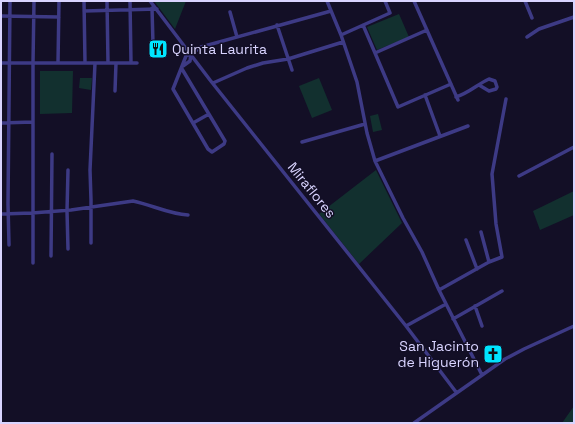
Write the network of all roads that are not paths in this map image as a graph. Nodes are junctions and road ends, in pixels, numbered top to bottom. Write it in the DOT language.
graph roads {
  1 [pos="10,1"];
  2 [pos="34,1"];
  3 [pos="59,1"];
  4 [pos="84,1"];
  5 [pos="107,1"];
  6 [pos="130,1"];
  7 [pos="327,1"];
  8 [pos="385,1"];
  9 [pos="414,1"];
  10 [pos="525,1"];
  11 [pos="151,2"];
  12 [pos="154,9"];
  13 [pos="107,10"];
  14 [pos="130,10"];
  15 [pos="84,11"];
  16 [pos="331,11"];
  17 [pos="230,12"];
  18 [pos="1,16"];
  19 [pos="9,16"];
  20 [pos="34,17"];
  21 [pos="59,17"];
  22 [pos="574,17"];
  23 [pos="532,18"];
  24 [pos="277,25"];
  25 [pos="363,25"];
  26 [pos="427,30"];
  27 [pos="340,35"];
  28 [pos="238,37"];
  29 [pos="526,37"];
  30 [pos="343,42"];
  31 [pos="153,44"];
  32 [pos="375,53"];
  33 [pos="191,54"];
  34 [pos="288,59"];
  35 [pos="1,63"];
  36 [pos="9,63"];
  37 [pos="33,63"];
  38 [pos="58,63"];
  39 [pos="85,63"];
  40 [pos="95,63"];
  41 [pos="108,63"];
  42 [pos="116,63"];
  43 [pos="131,63"];
  44 [pos="137,63"];
  45 [pos="182,67"];
  46 [pos="292,70"];
  47 [pos="213,83"];
  48 [pos="451,84"];
  49 [pos="478,85"];
  50 [pos="115,91"];
  51 [pos="425,95"];
  52 [pos="506,99"];
  53 [pos="209,114"];
  54 [pos="33,122"];
  55 [pos="1,123"];
  56 [pos="8,123"];
  57 [pos="193,123"];
  58 [pos="365,124"];
  59 [pos="468,126"];
  60 [pos="440,136"];
  61 [pos="302,142"];
  62 [pos="574,147"];
  63 [pos="52,154"];
  64 [pos="375,161"];
  65 [pos="68,170"];
  66 [pos="519,176"];
  67 [pos="91,208"];
  68 [pos="67,211"];
  69 [pos="51,212"];
  70 [pos="32,213"];
  71 [pos="1,214"];
  72 [pos="9,214"];
  73 [pos="188,215"];
  74 [pos="481,232"];
  75 [pos="466,240"];
  76 [pos="91,243"];
  77 [pos="9,245"];
  78 [pos="68,249"];
  79 [pos="51,256"];
  80 [pos="489,262"];
  81 [pos="33,263"];
  82 [pos="477,269"];
  83 [pos="439,290"];
  84 [pos="502,291"];
  85 [pos="446,304"];
  86 [pos="475,306"];
  87 [pos="453,319"];
  88 [pos="406,326"];
  89 [pos="482,326"];
  90 [pos="574,326"];
  91 [pos="482,375"];
  92 [pos="456,392"];
  93 [pos="414,423"];
  1 -- 19 [label="street"];
  2 -- 20 [label="street"];
  3 -- 21 [label="street"];
  4 -- 15 [label="street"];
  5 -- 13 [label="street"];
  6 -- 14 [label="street"];
  7 -- 16 [label="street"];
  8 -- 25 [label="street"];
  9 -- 26 [label="street"];
  10 -- 23 [label="street"];
  11 -- 12 [label="street, Miraflores"];
  12 -- 14 [label="street"];
  12 -- 31 [label="street"];
  12 -- 33 [label="street, Miraflores"];
  13 -- 14 [label="street"];
  13 -- 15 [label="street"];
  13 -- 41 [label="street"];
  14 -- 43 [label="street"];
  15 -- 39 [label="street"];
  16 -- 24 [label="street"];
  16 -- 27 [label="street"];
  17 -- 28 [label="street"];
  18 -- 19 [label="street"];
  19 -- 20 [label="street"];
  19 -- 36 [label="street"];
  20 -- 21 [label="street"];
  20 -- 37 [label="street"];
  21 -- 38 [label="street"];
  22 -- 29 [label="street"];
  24 -- 28 [label="street"];
  24 -- 34 [label="street"];
  25 -- 27 [label="street"];
  25 -- 32 [label="street"];
  26 -- 32 [label="street"];
  26 -- 48 [label="street"];
  27 -- 30 [label="street"];
  28 -- 33 [label="street"];
  30 -- 34 [label="street"];
  30 -- 58 [label="street"];
  32 -- 51 [label="street"];
  33 -- 45 [label="street"];
  33 -- 47 [label="street, Miraflores"];
  34 -- 46 [label="street"];
  34 -- 47 [label="street"];
  35 -- 36 [label="street"];
  36 -- 37 [label="street"];
  36 -- 56 [label="street"];
  37 -- 38 [label="street"];
  37 -- 54 [label="street"];
  38 -- 39 [label="street"];
  39 -- 40 [label="street"];
  40 -- 41 [label="street"];
  40 -- 67 [label="street"];
  41 -- 42 [label="street"];
  42 -- 43 [label="street"];
  42 -- 50 [label="street"];
  43 -- 44 [label="street"];
  45 -- 53 [label="street"];
  45 -- 57 [label="street"];
  47 -- 88 [label="street, Miraflores"];
  48 -- 49 [label="street"];
  48 -- 51 [label="street"];
  49 -- 49 [label="street"];
  51 -- 60 [label="street"];
  52 -- 80 [label="street"];
  53 -- 57 [label="street"];
  53 -- 57 [label="street"];
  54 -- 56 [label="street"];
  54 -- 70 [label="street"];
  55 -- 56 [label="street"];
  56 -- 72 [label="street"];
  58 -- 61 [label="street"];
  58 -- 64 [label="street"];
  59 -- 60 [label="street"];
  60 -- 64 [label="street"];
  62 -- 66 [label="street"];
  63 -- 69 [label="street"];
  64 -- 83 [label="street"];
  65 -- 68 [label="street"];
  67 -- 68 [label="street"];
  67 -- 73 [label="street"];
  67 -- 76 [label="street"];
  68 -- 69 [label="street"];
  68 -- 78 [label="street"];
  69 -- 70 [label="street"];
  69 -- 79 [label="street"];
  70 -- 72 [label="street"];
  70 -- 81 [label="street"];
  71 -- 72 [label="street"];
  72 -- 77 [label="street"];
  74 -- 80 [label="street"];
  75 -- 82 [label="street"];
  80 -- 82 [label="street"];
  82 -- 83 [label="street"];
  83 -- 85 [label="street"];
  84 -- 86 [label="street"];
  85 -- 87 [label="street"];
  85 -- 88 [label="street"];
  86 -- 87 [label="street"];
  86 -- 89 [label="street"];
  87 -- 91 [label="street"];
  88 -- 92 [label="street, Miraflores"];
  90 -- 91 [label="street"];
  91 -- 92 [label="street"];
  92 -- 93 [label="street"];
}
